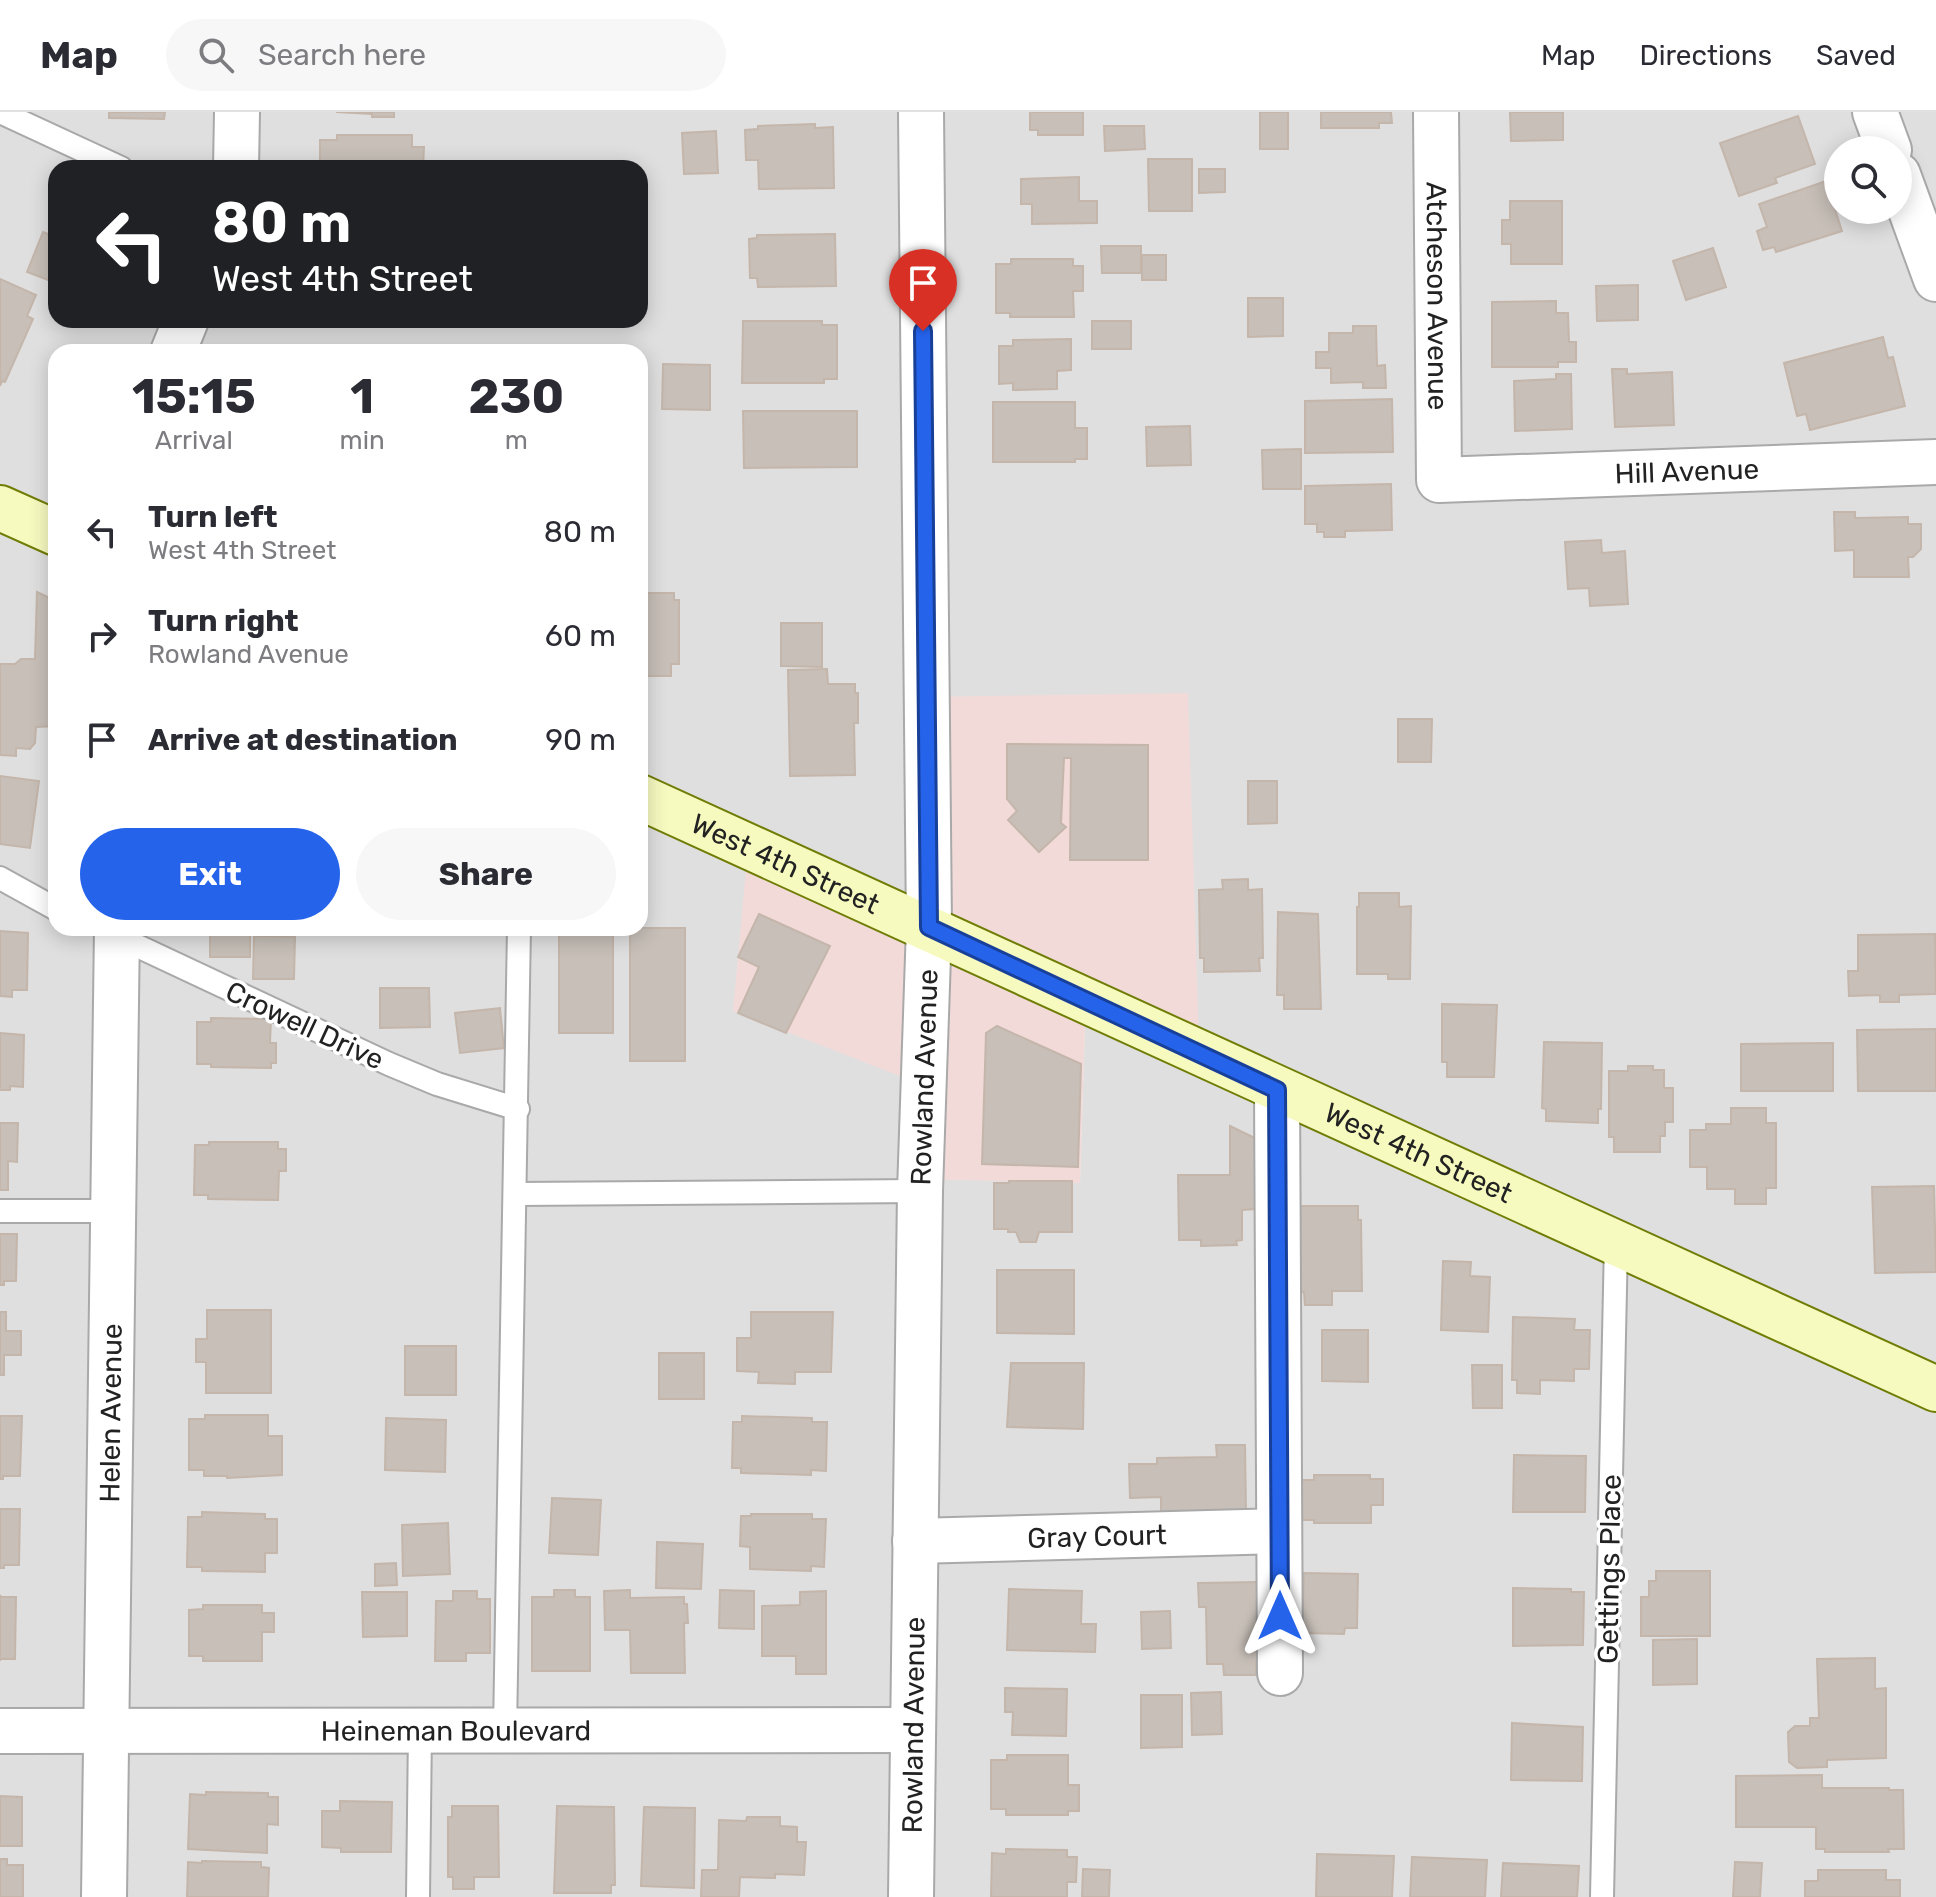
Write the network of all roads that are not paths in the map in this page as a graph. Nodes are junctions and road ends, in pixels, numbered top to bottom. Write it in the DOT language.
graph roads {
  1 [pos="0,112"];
  2 [pos="237,112"];
  3 [pos="921,112"];
  4 [pos="1436,112"];
  5 [pos="1875,112"];
  6 [pos="1884,136"];
  7 [pos="104,160"];
  8 [pos="236,160"];
  9 [pos="1912,213"];
  10 [pos="1936,279"];
  11 [pos="1936,462"];
  12 [pos="1439,480"];
  13 [pos="0,508"];
  14 [pos="48,529"];
  15 [pos="648,801"];
  16 [pos="0,878"];
  17 [pos="48,905"];
  18 [pos="929,927"];
  19 [pos="111,936"];
  20 [pos="121,936"];
  21 [pos="519,936"];
  22 [pos="1277,1090"];
  23 [pos="518,1109"];
  24 [pos="920,1191"];
  25 [pos="516,1194"];
  26 [pos="0,1211"];
  27 [pos="114,1211"];
  28 [pos="1616,1242"];
  29 [pos="1936,1389"];
  30 [pos="1279,1531"];
  31 [pos="915,1541"];
  32 [pos="1280,1673"];
  33 [pos="106,1730"];
  34 [pos="420,1730"];
  35 [pos="505,1730"];
  36 [pos="913,1730"];
  37 [pos="0,1731"];
  38 [pos="104,1897"];
  39 [pos="418,1897"];
  40 [pos="911,1897"];
  41 [pos="1602,1897"];
  1 -- 7 [label="lane"];
  2 -- 8 [label="street"];
  3 -- 18 [label="street, Rowland Avenue"];
  4 -- 12 [label="street, Atcheson Avenue"];
  5 -- 6 [label="street"];
  9 -- 10 [label="street"];
  11 -- 12 [label="street, Hill Avenue"];
  13 -- 14 [label="main road"];
  15 -- 18 [label="main road, West 4th Street"];
  16 -- 17 [label="lane"];
  18 -- 22 [label="main road, West 4th Street"];
  18 -- 24 [label="street, Rowland Avenue"];
  19 -- 27 [label="street, Helen Avenue"];
  20 -- 23 [label="lane, Crowell Drive"];
  21 -- 23 [label="lane"];
  22 -- 28 [label="main road, West 4th Street"];
  22 -- 30 [label="street"];
  23 -- 25 [label="lane"];
  24 -- 25 [label="lane"];
  24 -- 31 [label="street, Rowland Avenue"];
  25 -- 35 [label="lane"];
  26 -- 27 [label="lane"];
  27 -- 33 [label="street, Helen Avenue"];
  28 -- 29 [label="main road, West 4th Street"];
  28 -- 41 [label="lane, Gettings Place"];
  30 -- 31 [label="street, Gray Court"];
  30 -- 32 [label="street"];
  31 -- 36 [label="street, Rowland Avenue"];
  33 -- 34 [label="street, Heineman Boulevard"];
  33 -- 37 [label="street, Heineman Boulevard"];
  33 -- 38 [label="street, Helen Avenue"];
  34 -- 35 [label="street, Heineman Boulevard"];
  34 -- 39 [label="lane"];
  35 -- 36 [label="street, Heineman Boulevard"];
  36 -- 40 [label="street, Rowland Avenue"];
}
